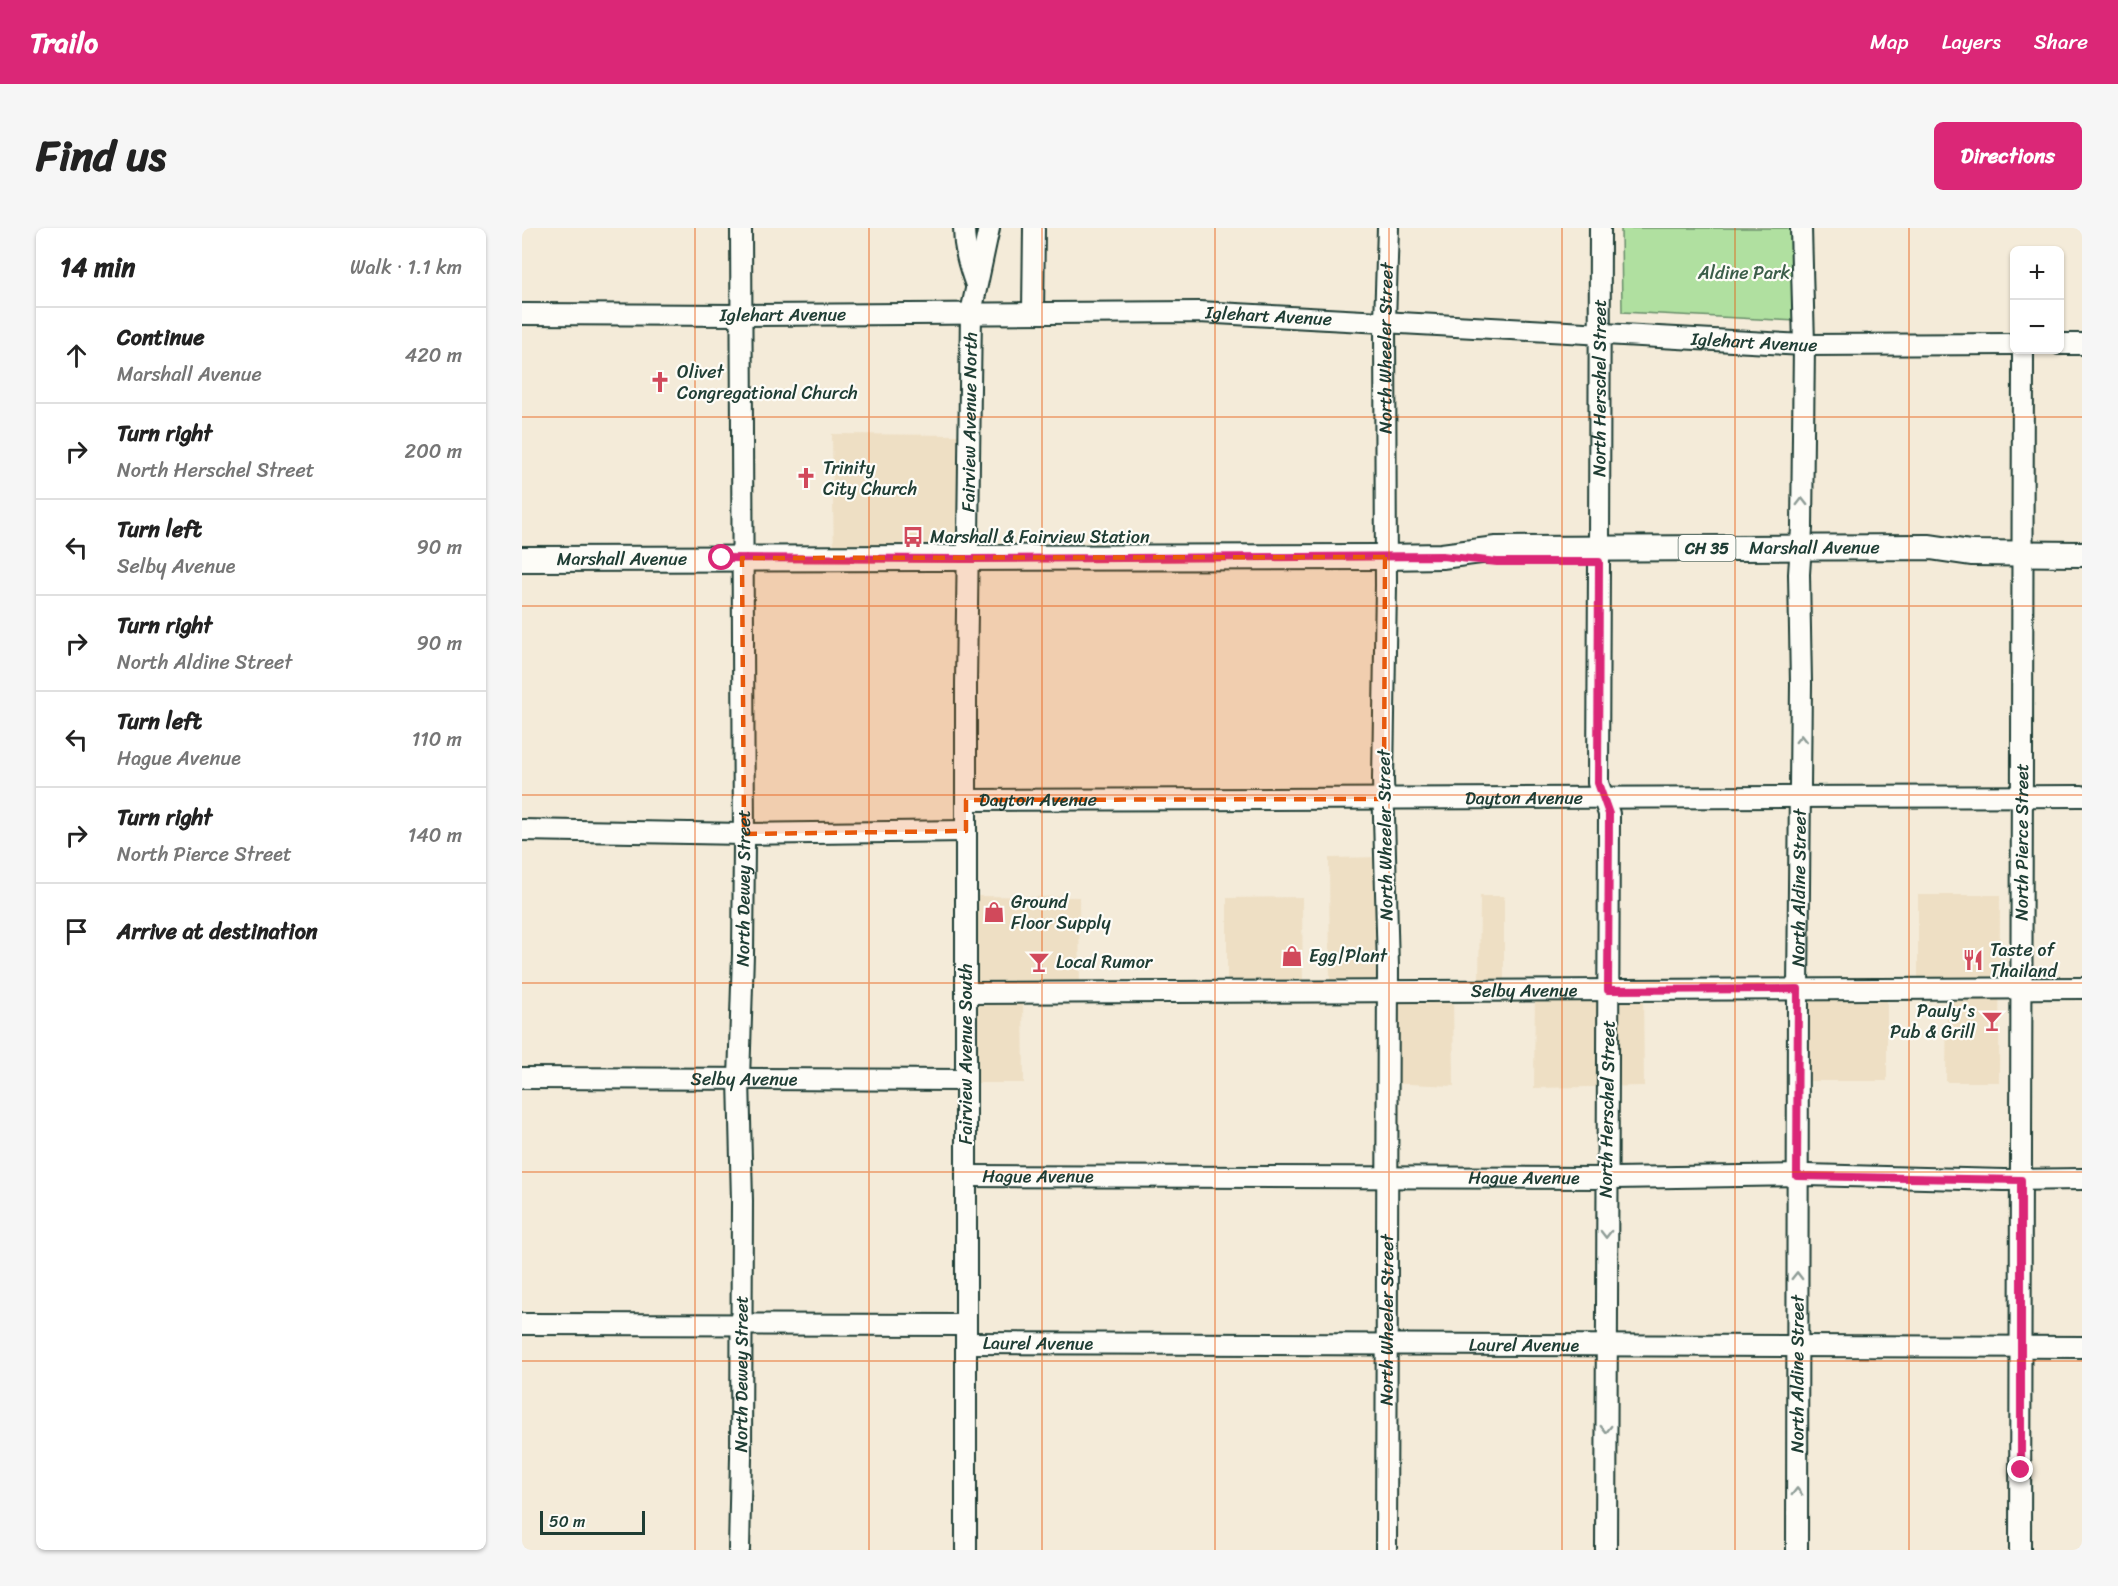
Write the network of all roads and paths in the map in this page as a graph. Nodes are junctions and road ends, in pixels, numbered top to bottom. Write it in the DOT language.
graph roads {
  1 [pos="741,228"];
  2 [pos="964,228"];
  3 [pos="989,228"];
  4 [pos="1034,228"];
  5 [pos="1388,228"];
  6 [pos="1600,228"];
  7 [pos="1801,228"];
  8 [pos="976,285"];
  9 [pos="1032,312"];
  10 [pos="971,313"];
  11 [pos="522,314"];
  12 [pos="741,315"];
  13 [pos="1385,321"];
  14 [pos="1599,334"];
  15 [pos="2010,344"];
  16 [pos="2064,344"];
  17 [pos="2082,344"];
  18 [pos="1804,345"];
  19 [pos="2023,354"];
  20 [pos="1801,554"];
  21 [pos="2022,554"];
  22 [pos="2082,554"];
  23 [pos="1599,555"];
  24 [pos="1385,557"];
  25 [pos="742,558"];
  26 [pos="522,559"];
  27 [pos="968,559"];
  28 [pos="2082,796"];
  29 [pos="2022,797"];
  30 [pos="1603,798"];
  31 [pos="1801,798"];
  32 [pos="1384,799"];
  33 [pos="966,800"];
  34 [pos="522,830"];
  35 [pos="966,831"];
  36 [pos="744,834"];
  37 [pos="2021,988"];
  38 [pos="2082,988"];
  39 [pos="1798,989"];
  40 [pos="1608,990"];
  41 [pos="1388,991"];
  42 [pos="966,993"];
  43 [pos="522,1078"];
  44 [pos="739,1079"];
  45 [pos="966,1080"];
  46 [pos="966,1176"];
  47 [pos="1797,1176"];
  48 [pos="1387,1178"];
  49 [pos="1606,1178"];
  50 [pos="2082,1179"];
  51 [pos="2021,1180"];
  52 [pos="522,1324"];
  53 [pos="742,1325"];
  54 [pos="966,1334"];
  55 [pos="1387,1345"];
  56 [pos="1796,1345"];
  57 [pos="1606,1346"];
  58 [pos="2082,1347"];
  59 [pos="2021,1348"];
  60 [pos="739,1550"];
  61 [pos="966,1550"];
  62 [pos="1386,1550"];
  63 [pos="1606,1550"];
  64 [pos="1797,1550"];
  65 [pos="2020,1550"];
  1 -- 12 [label="street, North Dewey Street"];
  2 -- 8 [label="street, Fairview Avenue North"];
  3 -- 8 [label="street, Fairview Avenue North"];
  4 -- 9 [label="street"];
  5 -- 13 [label="street, North Wheeler Street"];
  6 -- 14 [label="street, North Herschel Street"];
  7 -- 18 [label="street, North Aldine Street"];
  8 -- 10 [label="street, Fairview Avenue North"];
  9 -- 10 [label="street, Iglehart Avenue"];
  9 -- 13 [label="street, Iglehart Avenue"];
  10 -- 12 [label="street, Iglehart Avenue"];
  10 -- 27 [label="street, Fairview Avenue North"];
  11 -- 12 [label="street, Iglehart Avenue"];
  12 -- 25 [label="street, North Dewey Street"];
  13 -- 14 [label="street, Iglehart Avenue"];
  13 -- 24 [label="street, North Wheeler Street"];
  14 -- 18 [label="street, Iglehart Avenue"];
  14 -- 23 [label="street, North Herschel Street"];
  15 -- 18 [label="street, Iglehart Avenue"];
  16 -- 17 [label="street"];
  20 -- 18 [label="street, North Aldine Street, one-way"];
  19 -- 21 [label="street, North Pierce Street"];
  20 -- 21 [label="main road, Marshall Avenue / CH 35"];
  20 -- 23 [label="main road, Marshall Avenue / CH 35"];
  31 -- 20 [label="street, North Aldine Street, one-way"];
  21 -- 22 [label="main road, Marshall Avenue / CH 35"];
  21 -- 29 [label="street, North Pierce Street"];
  23 -- 24 [label="main road, Marshall Avenue / CH 35"];
  23 -- 30 [label="street, North Herschel Street"];
  24 -- 27 [label="main road, Marshall Avenue / CH 35"];
  24 -- 32 [label="street, North Wheeler Street"];
  25 -- 26 [label="main road, Marshall Avenue / CH 35"];
  25 -- 27 [label="main road, Marshall Avenue / CH 35"];
  25 -- 36 [label="street, North Dewey Street"];
  27 -- 33 [label="street, Fairview Avenue South"];
  28 -- 29 [label="street, Dayton Avenue"];
  29 -- 31 [label="street, Dayton Avenue"];
  29 -- 37 [label="street, North Pierce Street"];
  30 -- 31 [label="street, Dayton Avenue"];
  30 -- 32 [label="street, Dayton Avenue"];
  30 -- 40 [label="street, North Herschel Street"];
  31 -- 39 [label="street, North Aldine Street"];
  32 -- 33 [label="street, Dayton Avenue"];
  32 -- 41 [label="street, North Wheeler Street"];
  33 -- 35 [label="street, Fairview Avenue South"];
  34 -- 36 [label="street, Dayton Avenue"];
  35 -- 36 [label="street, Dayton Avenue"];
  35 -- 42 [label="street, Fairview Avenue South"];
  36 -- 44 [label="street, North Dewey Street"];
  37 -- 38 [label="street, Selby Avenue"];
  37 -- 39 [label="street, Selby Avenue"];
  37 -- 51 [label="street, North Pierce Street"];
  39 -- 40 [label="street, Selby Avenue"];
  39 -- 47 [label="street, North Aldine Street"];
  40 -- 41 [label="street, Selby Avenue"];
  40 -- 49 [label="street, North Herschel Street"];
  41 -- 42 [label="street, Selby Avenue"];
  41 -- 48 [label="street, North Wheeler Street"];
  42 -- 45 [label="street, Fairview Avenue South"];
  43 -- 44 [label="street, Selby Avenue"];
  44 -- 45 [label="street, Selby Avenue"];
  44 -- 53 [label="street, North Dewey Street"];
  45 -- 46 [label="street, Fairview Avenue South"];
  46 -- 48 [label="street, Hague Avenue"];
  46 -- 54 [label="street, Fairview Avenue South"];
  47 -- 49 [label="street, Hague Avenue"];
  47 -- 51 [label="street, Hague Avenue"];
  56 -- 47 [label="street, North Aldine Street, one-way"];
  48 -- 49 [label="street, Hague Avenue"];
  48 -- 55 [label="street, North Wheeler Street"];
  49 -- 57 [label="street, North Herschel Street, one-way"];
  50 -- 51 [label="street, Hague Avenue"];
  51 -- 59 [label="street, North Pierce Street"];
  52 -- 53 [label="street, Laurel Avenue"];
  53 -- 54 [label="street, Laurel Avenue"];
  53 -- 60 [label="street, North Dewey Street"];
  54 -- 55 [label="street, Laurel Avenue"];
  54 -- 61 [label="street, Fairview Avenue South"];
  55 -- 57 [label="street, Laurel Avenue"];
  55 -- 62 [label="street, North Wheeler Street"];
  56 -- 57 [label="street, Laurel Avenue"];
  56 -- 59 [label="street, Laurel Avenue"];
  64 -- 56 [label="street, North Aldine Street, one-way"];
  57 -- 63 [label="street, North Herschel Street, one-way"];
  58 -- 59 [label="street, Laurel Avenue"];
  59 -- 65 [label="street, North Pierce Street"];
}
